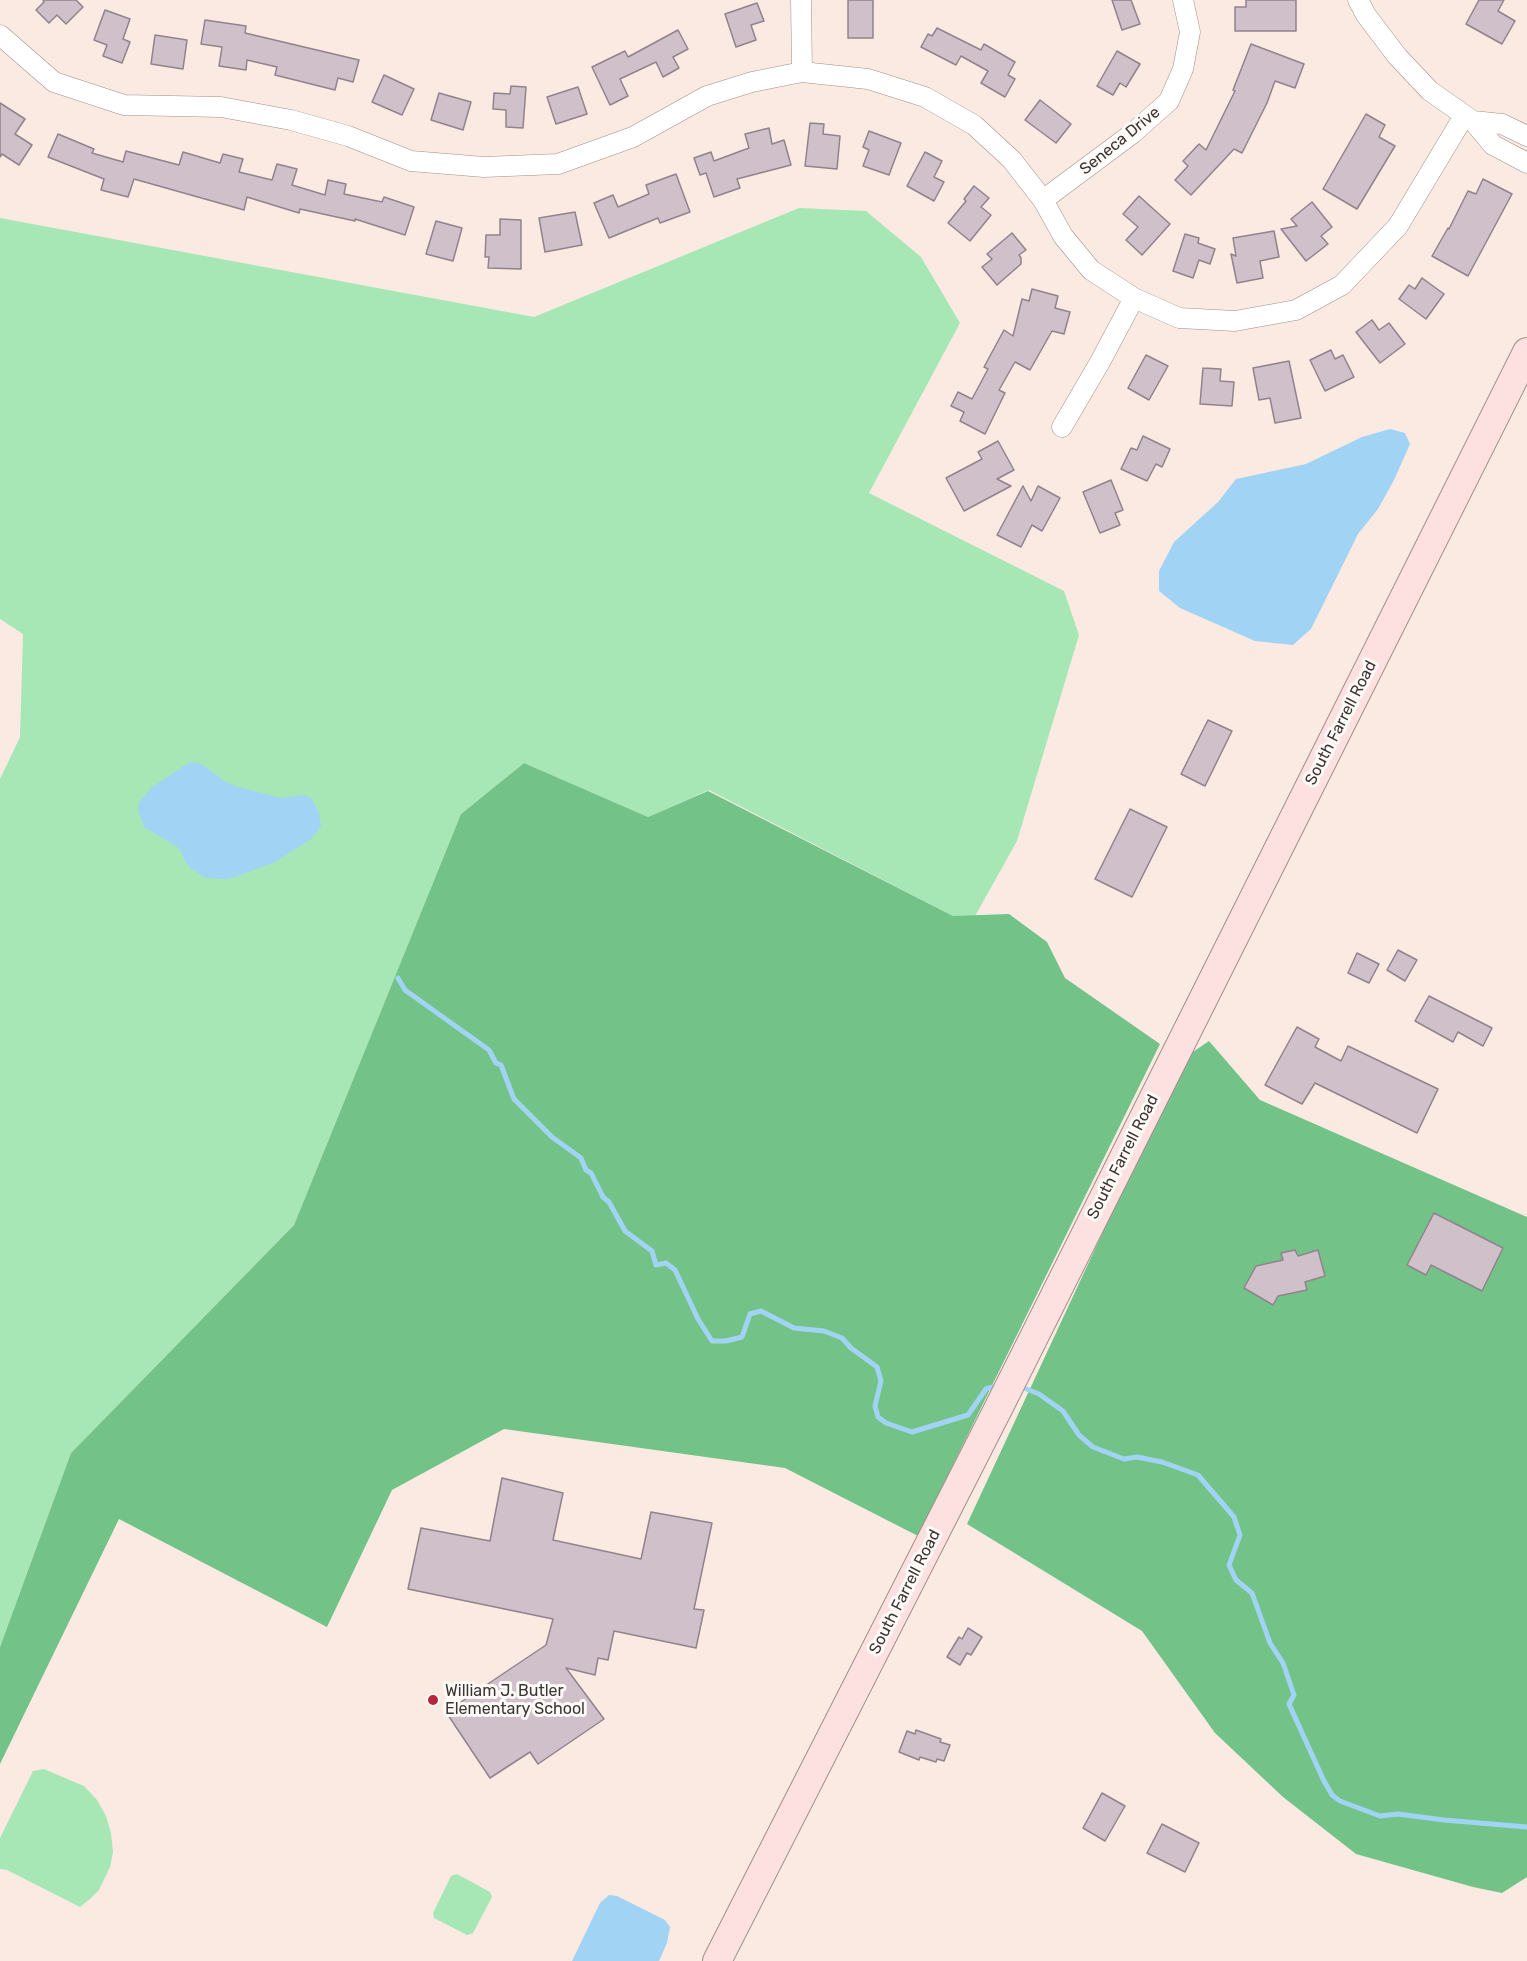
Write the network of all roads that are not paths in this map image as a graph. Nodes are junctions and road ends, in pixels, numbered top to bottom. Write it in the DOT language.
graph roads {
  1 [pos="801,0"];
  2 [pos="1183,0"];
  3 [pos="1358,0"];
  4 [pos="0,35"];
  5 [pos="802,72"];
  6 [pos="1468,118"];
  7 [pos="1527,136"];
  8 [pos="1527,163"];
  9 [pos="1043,200"];
  10 [pos="1134,298"];
  11 [pos="1527,352"];
  12 [pos="1062,427"];
  13 [pos="717,1961"];
  1 -- 5 [label="street"];
  2 -- 9 [label="street, Seneca Drive"];
  3 -- 6 [label="street"];
  4 -- 5 [label="street"];
  5 -- 9 [label="street"];
  6 -- 7 [label="street"];
  6 -- 8 [label="street"];
  6 -- 10 [label="street"];
  9 -- 10 [label="street"];
  10 -- 12 [label="street"];
  11 -- 13 [label="street, South Farrell Road"];
}
